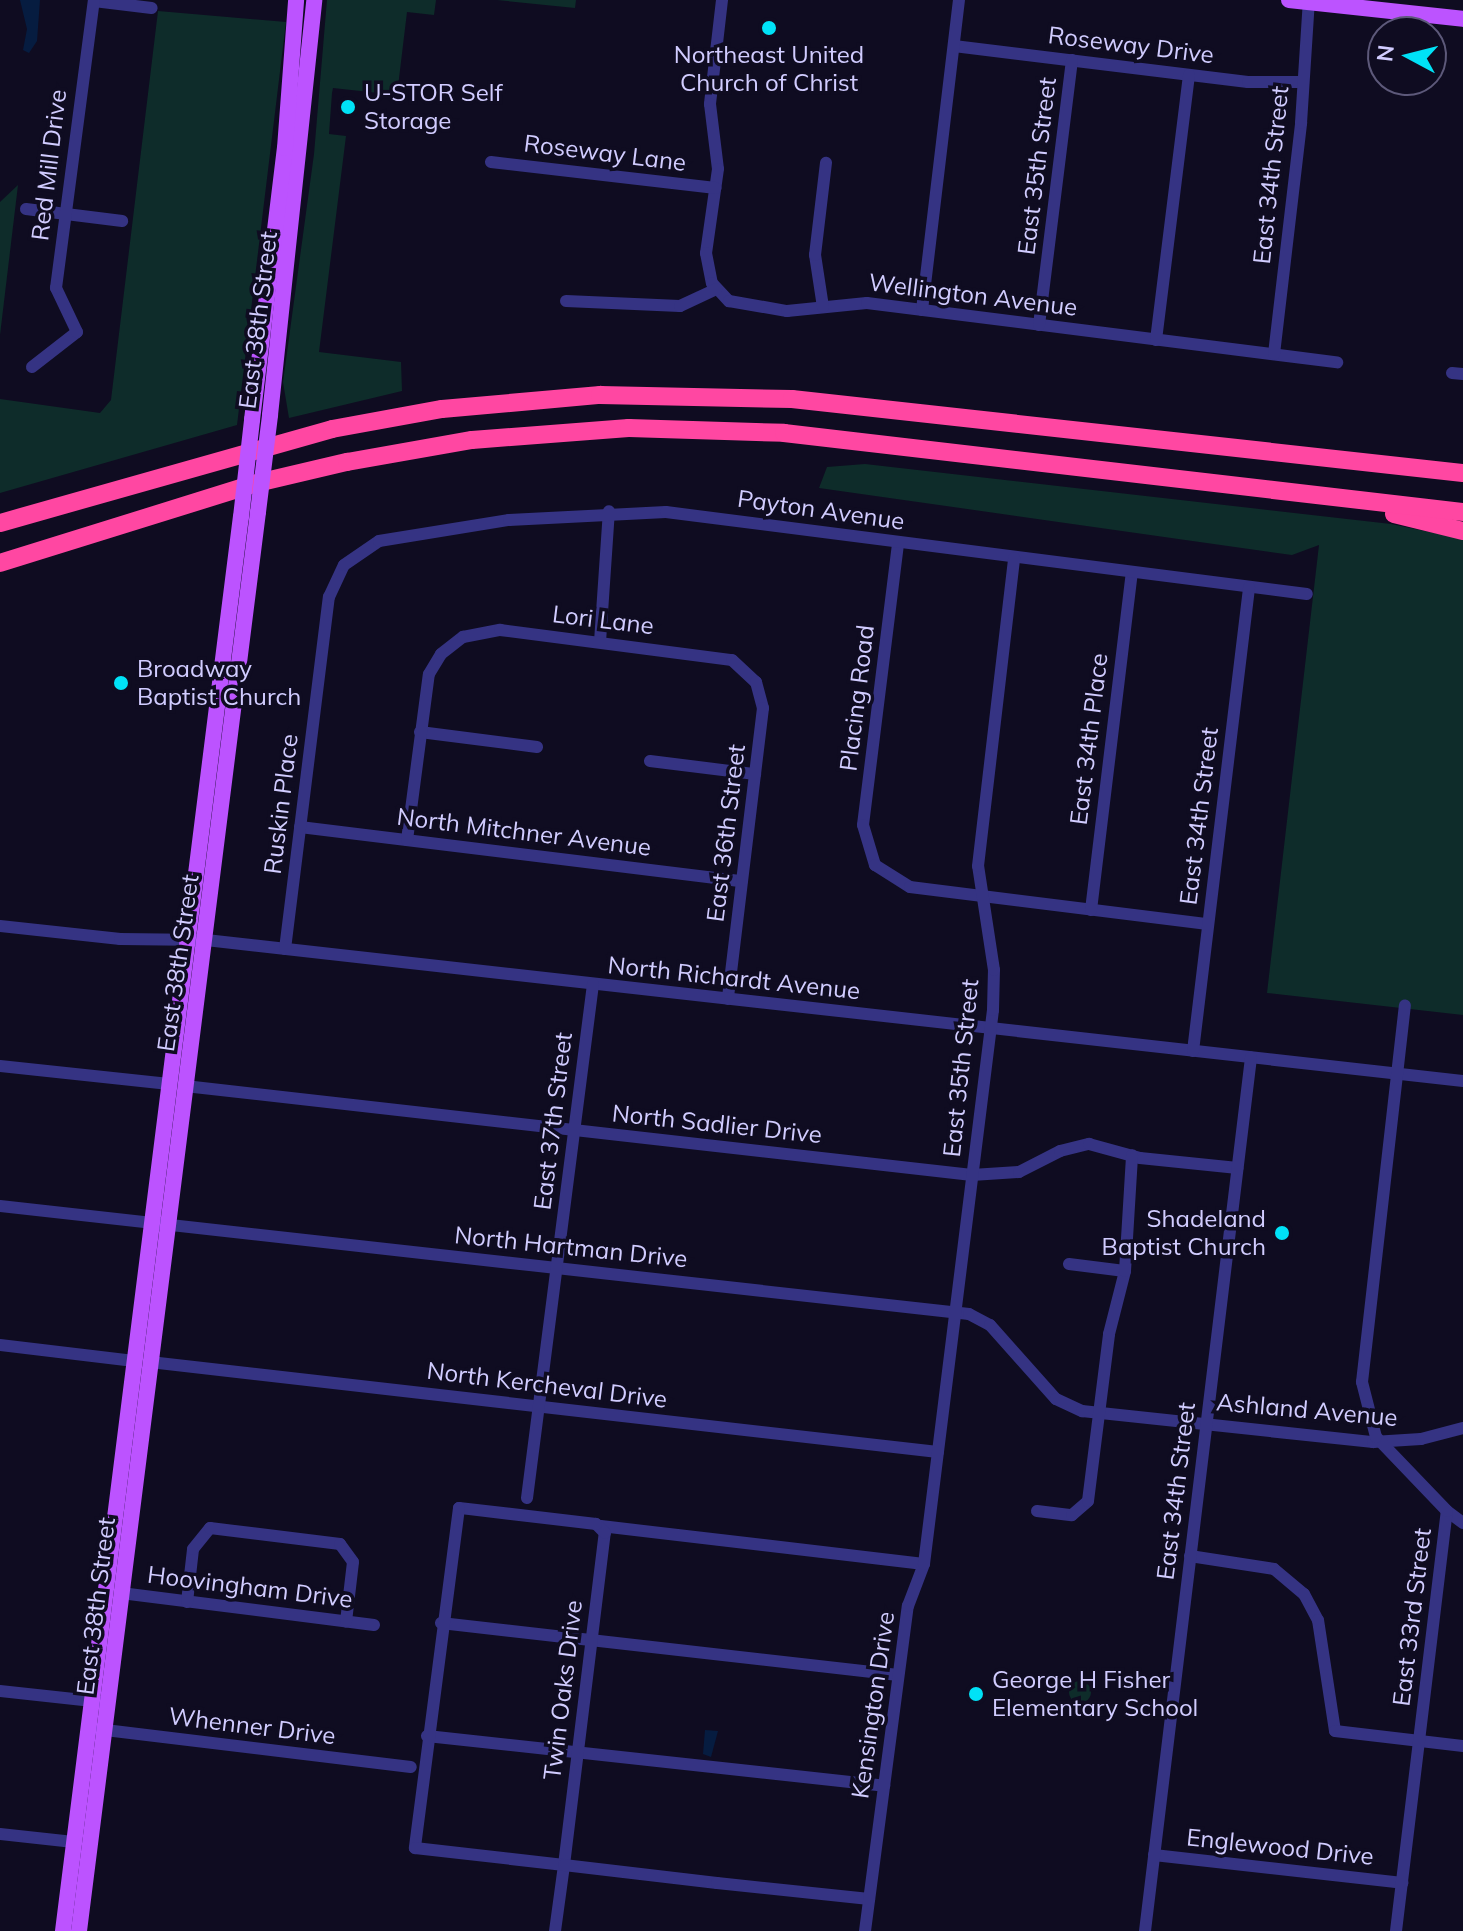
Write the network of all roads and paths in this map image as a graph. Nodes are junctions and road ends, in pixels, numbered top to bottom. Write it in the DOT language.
graph roads {
  1 [pos="94,0"];
  2 [pos="296,0"];
  3 [pos="314,0"];
  4 [pos="722,0"];
  5 [pos="959,0"];
  6 [pos="1289,0"];
  7 [pos="1309,1"];
  8 [pos="152,8"];
  9 [pos="1463,19"];
  10 [pos="954,46"];
  11 [pos="1072,60"];
  12 [pos="1189,75"];
  13 [pos="1303,82"];
  14 [pos="491,162"];
  15 [pos="826,163"];
  16 [pos="715,188"];
  17 [pos="26,209"];
  18 [pos="66,214"];
  19 [pos="122,221"];
  20 [pos="716,289"];
  21 [pos="566,301"];
  22 [pos="823,307"];
  23 [pos="922,310"];
  24 [pos="1039,325"];
  25 [pos="1156,340"];
  26 [pos="1274,354"];
  27 [pos="1337,362"];
  28 [pos="32,367"];
  29 [pos="1463,473"];
  30 [pos="1349,502"];
  31 [pos="609,511"];
  32 [pos="1463,512"];
  33 [pos="2,522"];
  34 [pos="1463,531"];
  35 [pos="898,544"];
  36 [pos="1014,558"];
  37 [pos="0,563"];
  38 [pos="340,572"];
  39 [pos="1132,573"];
  40 [pos="1249,587"];
  41 [pos="1307,594"];
  42 [pos="600,642"];
  43 [pos="751,675"];
  44 [pos="420,732"];
  45 [pos="537,747"];
  46 [pos="650,761"];
  47 [pos="755,774"];
  48 [pos="300,827"];
  49 [pos="407,840"];
  50 [pos="742,881"];
  51 [pos="979,896"];
  52 [pos="1091,910"];
  53 [pos="1208,924"];
  54 [pos="0,926"];
  55 [pos="187,938"];
  56 [pos="206,940"];
  57 [pos="285,949"];
  58 [pos="593,984"];
  59 [pos="728,999"];
  60 [pos="1405,1005"];
  61 [pos="991,1028"];
  62 [pos="1193,1051"];
  63 [pos="1251,1057"];
  64 [pos="0,1066"];
  65 [pos="1398,1074"];
  66 [pos="1463,1081"];
  67 [pos="177,1085"];
  68 [pos="574,1130"];
  69 [pos="1132,1155"];
  70 [pos="1237,1168"];
  71 [pos="972,1175"];
  72 [pos="0,1206"];
  73 [pos="160,1223"];
  74 [pos="1069,1264"];
  75 [pos="556,1267"];
  76 [pos="1125,1271"];
  77 [pos="956,1313"];
  78 [pos="0,1345"];
  79 [pos="142,1362"];
  80 [pos="538,1406"];
  81 [pos="1099,1413"];
  82 [pos="1206,1424"];
  83 [pos="1463,1428"];
  84 [pos="1380,1442"];
  85 [pos="938,1452"];
  86 [pos="934,1488"];
  87 [pos="527,1498"];
  88 [pos="1037,1511"];
  89 [pos="1447,1511"];
  90 [pos="1463,1523"];
  91 [pos="601,1526"];
  92 [pos="1190,1556"];
  93 [pos="924,1564"];
  94 [pos="121,1593"];
  95 [pos="187,1602"];
  96 [pos="346,1622"];
  97 [pos="441,1623"];
  98 [pos="374,1625"];
  99 [pos="592,1639"];
  100 [pos="898,1675"];
  101 [pos="0,1691"];
  102 [pos="100,1702"];
  103 [pos="96,1729"];
  104 [pos="427,1736"];
  105 [pos="1420,1741"];
  106 [pos="1463,1746"];
  107 [pos="577,1755"];
  108 [pos="411,1767"];
  109 [pos="884,1786"];
  110 [pos="0,1834"];
  111 [pos="74,1842"];
  112 [pos="1154,1855"];
  113 [pos="564,1865"];
  114 [pos="1402,1883"];
  115 [pos="869,1899"];
  116 [pos="63,1931"];
  117 [pos="79,1931"];
  118 [pos="555,1931"];
  119 [pos="865,1931"];
  120 [pos="1145,1931"];
  121 [pos="1396,1931"];
  1 -- 8 [label="street"];
  1 -- 18 [label="street, Red Mill Drive"];
  2 -- 55 [label="main road, East 38th Street, bridge"];
  3 -- 56 [label="main road, East 38th Street, bridge"];
  4 -- 16 [label="street"];
  5 -- 10 [label="street"];
  6 -- 7 [label="main road"];
  7 -- 9 [label="main road"];
  7 -- 13 [label="street, East 34th Street"];
  10 -- 11 [label="street, Roseway Drive"];
  10 -- 23 [label="street"];
  11 -- 12 [label="street, Roseway Drive"];
  11 -- 24 [label="street, East 35th Street"];
  12 -- 13 [label="street, Roseway Drive"];
  12 -- 25 [label="street"];
  13 -- 26 [label="street, East 34th Street"];
  14 -- 16 [label="street, Roseway Lane"];
  15 -- 22 [label="street"];
  16 -- 20 [label="street"];
  17 -- 18 [label="street"];
  18 -- 19 [label="street"];
  18 -- 28 [label="street, Red Mill Drive"];
  20 -- 21 [label="street"];
  20 -- 22 [label="street, Wellington Avenue"];
  22 -- 23 [label="street, Wellington Avenue"];
  23 -- 24 [label="street, Wellington Avenue"];
  24 -- 25 [label="street, Wellington Avenue"];
  25 -- 26 [label="street, Wellington Avenue"];
  26 -- 27 [label="street, Wellington Avenue"];
  29 -- 33 [label="highway"];
  30 -- 32 [label="highway"];
  30 -- 34 [label="highway"];
  30 -- 37 [label="highway"];
  31 -- 35 [label="street, Payton Avenue"];
  31 -- 38 [label="street, Payton Avenue"];
  31 -- 42 [label="street"];
  35 -- 36 [label="street, Payton Avenue"];
  35 -- 51 [label="street, Placing Road"];
  36 -- 39 [label="street, Payton Avenue"];
  36 -- 51 [label="street, East 35th Street"];
  38 -- 48 [label="street, Ruskin Place"];
  39 -- 40 [label="street, Payton Avenue"];
  39 -- 52 [label="street, East 34th Place"];
  40 -- 41 [label="street, Payton Avenue"];
  40 -- 53 [label="street, East 34th Street"];
  42 -- 43 [label="street, Lori Lane"];
  42 -- 44 [label="street, Lori Lane"];
  43 -- 47 [label="street, East 36th Street"];
  44 -- 45 [label="street"];
  44 -- 49 [label="street"];
  46 -- 47 [label="street"];
  47 -- 50 [label="street, East 36th Street"];
  48 -- 49 [label="street, North Mitchner Avenue"];
  48 -- 57 [label="street, Ruskin Place"];
  49 -- 50 [label="street, North Mitchner Avenue"];
  50 -- 59 [label="street, East 36th Street"];
  51 -- 52 [label="street"];
  51 -- 61 [label="street, East 35th Street"];
  52 -- 53 [label="street"];
  53 -- 62 [label="street, East 34th Street"];
  54 -- 55 [label="street, North Richardt Avenue"];
  55 -- 56 [label="street, North Richardt Avenue"];
  55 -- 67 [label="main road, East 38th Street"];
  56 -- 57 [label="street, North Richardt Avenue"];
  56 -- 67 [label="main road, East 38th Street"];
  57 -- 58 [label="street, North Richardt Avenue"];
  58 -- 59 [label="street, North Richardt Avenue"];
  58 -- 68 [label="street, East 37th Street"];
  59 -- 61 [label="street, North Richardt Avenue"];
  60 -- 65 [label="street, East 33rd Street"];
  61 -- 62 [label="street, North Richardt Avenue"];
  61 -- 71 [label="street, East 35th Street"];
  62 -- 63 [label="street, North Richardt Avenue"];
  63 -- 65 [label="street, North Richardt Avenue"];
  63 -- 70 [label="street, East 34th Street"];
  64 -- 67 [label="street, North Sadlier Drive"];
  65 -- 66 [label="street, North Richardt Avenue"];
  65 -- 84 [label="street, East 33rd Street"];
  67 -- 68 [label="street, North Sadlier Drive"];
  67 -- 73 [label="main road, East 38th Street"];
  68 -- 71 [label="street, North Sadlier Drive"];
  68 -- 75 [label="street, East 37th Street"];
  69 -- 70 [label="street, North Sadlier Drive"];
  69 -- 71 [label="street, North Sadlier Drive"];
  69 -- 76 [label="street"];
  70 -- 82 [label="street, East 34th Street"];
  71 -- 77 [label="street, East 35th Street"];
  72 -- 73 [label="street, North Hartman Drive"];
  73 -- 75 [label="street, North Hartman Drive"];
  73 -- 79 [label="main road, East 38th Street"];
  74 -- 76 [label="street"];
  75 -- 77 [label="street, North Hartman Drive"];
  75 -- 80 [label="street, East 37th Street"];
  76 -- 81 [label="street"];
  77 -- 81 [label="street, North Hartman Drive"];
  77 -- 85 [label="street, East 35th Street"];
  78 -- 79 [label="street, North Kercheval Drive"];
  79 -- 80 [label="street, North Kercheval Drive"];
  79 -- 94 [label="main road, East 38th Street"];
  79 -- 102 [label="main road, East 38th Street"];
  80 -- 85 [label="street, North Kercheval Drive"];
  80 -- 87 [label="street"];
  81 -- 82 [label="street, Ashland Avenue"];
  81 -- 88 [label="street"];
  82 -- 84 [label="street, Ashland Avenue"];
  82 -- 92 [label="street, East 34th Street"];
  83 -- 84 [label="street, Ashland Avenue"];
  84 -- 89 [label="street, East 33rd Street"];
  85 -- 86 [label="street, East 35th Street"];
  86 -- 93 [label="street, Kensington Drive"];
  89 -- 90 [label="street"];
  89 -- 105 [label="street, East 33rd Street"];
  91 -- 93 [label="street"];
  91 -- 97 [label="street"];
  91 -- 99 [label="street, Twin Oaks Drive"];
  92 -- 105 [label="street"];
  92 -- 112 [label="street, East 34th Street"];
  93 -- 100 [label="street, Kensington Drive"];
  94 -- 95 [label="street, Hoovingham Drive"];
  94 -- 102 [label="main road, East 38th Street"];
  95 -- 96 [label="street, Hoovingham Drive"];
  95 -- 96 [label="street"];
  96 -- 98 [label="street, Hoovingham Drive"];
  97 -- 99 [label="street"];
  97 -- 104 [label="street"];
  99 -- 100 [label="street"];
  99 -- 107 [label="street, Twin Oaks Drive"];
  100 -- 109 [label="street, Kensington Drive"];
  101 -- 102 [label="street"];
  102 -- 103 [label="main road, East 38th Street"];
  103 -- 108 [label="street, Whenner Drive"];
  103 -- 111 [label="main road, East 38th Street"];
  103 -- 117 [label="main road, East 38th Street"];
  104 -- 107 [label="street"];
  104 -- 113 [label="street"];
  105 -- 106 [label="street"];
  105 -- 114 [label="street, East 33rd Street"];
  107 -- 109 [label="street"];
  107 -- 113 [label="street, Twin Oaks Drive"];
  109 -- 115 [label="street, Kensington Drive"];
  110 -- 111 [label="street"];
  111 -- 116 [label="main road, East 38th Street"];
  112 -- 114 [label="street, Englewood Drive"];
  112 -- 120 [label="street, East 34th Street"];
  113 -- 115 [label="street"];
  113 -- 118 [label="street, Twin Oaks Drive"];
  114 -- 121 [label="street, East 33rd Street"];
  115 -- 119 [label="street, Kensington Drive"];
}
